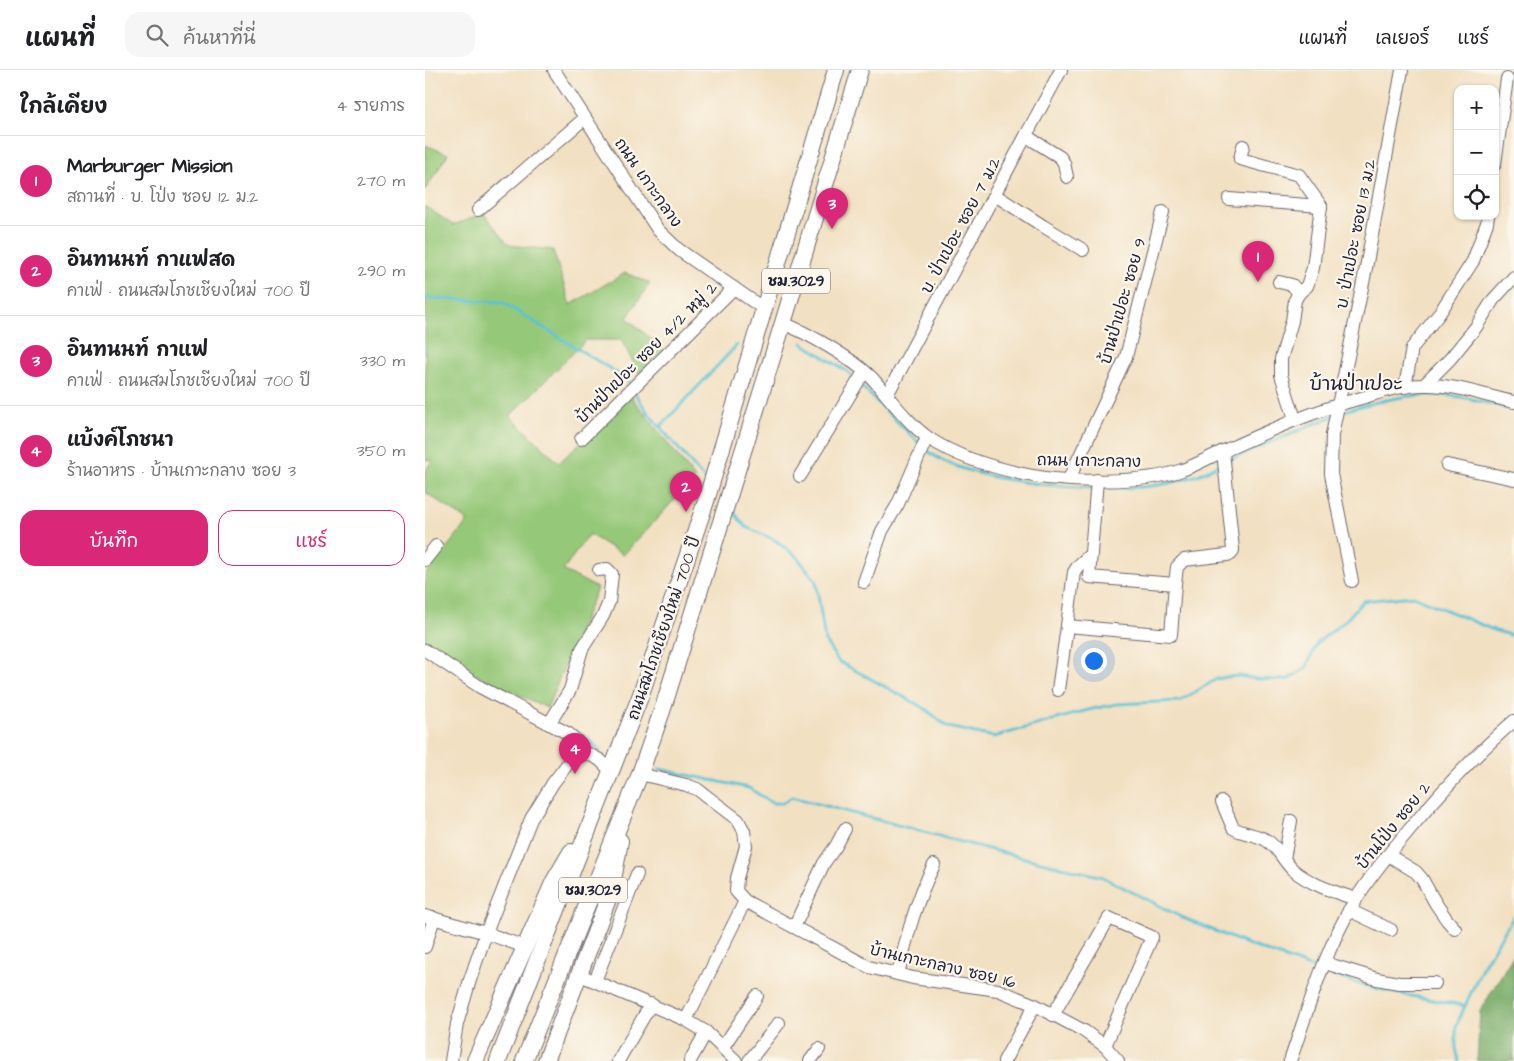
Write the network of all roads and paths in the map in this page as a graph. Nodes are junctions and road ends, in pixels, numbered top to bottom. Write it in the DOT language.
graph roads {
  1 [pos="554,70"];
  2 [pos="836,70"];
  3 [pos="860,70"];
  4 [pos="1061,70"];
  5 [pos="1402,70"];
  6 [pos="1507,79"];
  7 [pos="585,118"];
  8 [pos="1026,136"];
  9 [pos="1499,136"];
  10 [pos="1243,146"];
  11 [pos="1067,177"];
  12 [pos="995,195"];
  13 [pos="1229,199"];
  14 [pos="1321,206"];
  15 [pos="478,210"];
  16 [pos="1163,212"];
  17 [pos="1487,220"];
  18 [pos="1083,250"];
  19 [pos="1514,277"];
  20 [pos="1279,282"];
  21 [pos="734,288"];
  22 [pos="1299,293"];
  23 [pos="764,309"];
  24 [pos="783,324"];
  25 [pos="864,372"];
  26 [pos="1424,385"];
  27 [pos="1405,387"];
  28 [pos="887,395"];
  29 [pos="1514,402"];
  30 [pos="1335,412"];
  31 [pos="1295,419"];
  32 [pos="581,439"];
  33 [pos="924,444"];
  34 [pos="1224,458"];
  35 [pos="1447,465"];
  36 [pos="800,476"];
  37 [pos="1069,479"];
  38 [pos="1514,479"];
  39 [pos="1097,485"];
  40 [pos="436,546"];
  41 [pos="1091,554"];
  42 [pos="425,560"];
  43 [pos="599,570"];
  44 [pos="1352,581"];
  45 [pos="864,582"];
  46 [pos="1175,584"];
  47 [pos="1067,626"];
  48 [pos="425,650"];
  49 [pos="1058,690"];
  50 [pos="1514,721"];
  51 [pos="549,724"];
  52 [pos="579,749"];
  53 [pos="612,772"];
  54 [pos="640,774"];
  55 [pos="601,798"];
  56 [pos="1223,802"];
  57 [pos="627,807"];
  58 [pos="1291,821"];
  59 [pos="845,829"];
  60 [pos="1388,854"];
  61 [pos="1284,859"];
  62 [pos="934,865"];
  63 [pos="637,874"];
  64 [pos="745,901"];
  65 [pos="1353,905"];
  66 [pos="430,917"];
  67 [pos="794,927"];
  68 [pos="1455,929"];
  69 [pos="1391,930"];
  70 [pos="486,933"];
  71 [pos="425,946"];
  72 [pos="525,947"];
  73 [pos="1323,969"];
  74 [pos="898,974"];
  75 [pos="587,978"];
  76 [pos="1435,983"];
  77 [pos="757,996"];
  78 [pos="651,1004"];
  79 [pos="1035,1005"];
  80 [pos="1053,1015"];
  81 [pos="687,1020"];
  82 [pos="779,1023"];
  83 [pos="706,1032"];
  84 [pos="1105,1046"];
  85 [pos="723,1047"];
  86 [pos="819,1049"];
  87 [pos="451,1061"];
  88 [pos="475,1061"];
  89 [pos="498,1061"];
  90 [pos="524,1061"];
  91 [pos="546,1061"];
  92 [pos="618,1061"];
  93 [pos="690,1061"];
  94 [pos="735,1061"];
  95 [pos="749,1061"];
  96 [pos="810,1061"];
  97 [pos="1004,1061"];
  98 [pos="1118,1061"];
  99 [pos="1290,1061"];
  1 -- 7 [label="street, ถนน เกาะกลาง"];
  2 -- 23 [label="main road, ถนนสมโภชเชียงใหม่ 700 ปี / ชม.3029"];
  3 -- 24 [label="main road, ถนนสมโภชเชียงใหม่ 700 ปี / ชม.3029"];
  4 -- 8 [label="street, บ. ป่าเปอะ ซอย 7 ม.2"];
  5 -- 30 [label="street, บ. ป่าเปอะ ซอย 13 ม.2"];
  6 -- 9 [label="street"];
  7 -- 15 [label="street"];
  7 -- 21 [label="street, ถนน เกาะกลาง"];
  8 -- 11 [label="street"];
  8 -- 12 [label="street, บ. ป่าเปอะ ซอย 7 ม.2"];
  10 -- 14 [label="street"];
  12 -- 18 [label="street"];
  12 -- 28 [label="street, บ. ป่าเปอะ ซอย 7 ม.2"];
  13 -- 14 [label="street"];
  14 -- 22 [label="street"];
  16 -- 37 [label="street, บ้านป่าเปอะ ซอย 9"];
  17 -- 27 [label="street"];
  19 -- 26 [label="street"];
  20 -- 22 [label="street"];
  21 -- 23 [label="street, ถนน เกาะกลาง"];
  21 -- 32 [label="street, บ้านป่าเปอะ ซอย 4/2 หมู่ 2"];
  22 -- 31 [label="street"];
  23 -- 53 [label="main road, ถนนสมโภชเชียงใหม่ 700 ปี / ชม.3029"];
  24 -- 25 [label="street, ถนน เกาะกลาง"];
  24 -- 54 [label="main road, ถนนสมโภชเชียงใหม่ 700 ปี / ชม.3029"];
  25 -- 28 [label="street, ถนน เกาะกลาง"];
  25 -- 36 [label="street"];
  26 -- 27 [label="street, ถนน เกาะกลาง"];
  26 -- 29 [label="street, ถนน เกาะกลาง"];
  27 -- 30 [label="street, ถนน เกาะกลาง"];
  28 -- 33 [label="street, ถนน เกาะกลาง"];
  30 -- 31 [label="street, ถนน เกาะกลาง"];
  30 -- 44 [label="street, บ. ป่าเปอะ ซอย 13 ม.2"];
  31 -- 34 [label="street, ถนน เกาะกลาง"];
  33 -- 37 [label="street, ถนน เกาะกลาง"];
  33 -- 45 [label="street"];
  34 -- 39 [label="street, ถนน เกาะกลาง"];
  34 -- 46 [label="street"];
  35 -- 38 [label="street"];
  37 -- 39 [label="street, ถนน เกาะกลาง"];
  39 -- 41 [label="street"];
  40 -- 42 [label="street"];
  41 -- 46 [label="street"];
  41 -- 47 [label="street"];
  43 -- 51 [label="street"];
  46 -- 47 [label="street"];
  47 -- 49 [label="street"];
  48 -- 51 [label="street"];
  50 -- 60 [label="street, บ้านโป่ง ซอย 2"];
  51 -- 52 [label="street"];
  52 -- 53 [label="street"];
  52 -- 70 [label="street"];
  53 -- 55 [label="main road, ถนนสมโภชเชียงใหม่ 700 ปี / ชม.3029"];
  54 -- 57 [label="main road, ถนนสมโภชเชียงใหม่ 700 ปี / ชม.3029"];
  54 -- 64 [label="street"];
  55 -- 72 [label="main road"];
  55 -- 89 [label="main road, ถนนสมโภชเชียงใหม่ 700 ปี / ชม.3029"];
  56 -- 61 [label="street"];
  57 -- 75 [label="main road"];
  57 -- 90 [label="main road, ถนนสมโภชเชียงใหม่ 700 ปี / ชม.3029"];
  58 -- 61 [label="street"];
  59 -- 67 [label="street"];
  60 -- 65 [label="street, บ้านโป่ง ซอย 2"];
  60 -- 68 [label="street"];
  61 -- 65 [label="street"];
  62 -- 74 [label="street"];
  63 -- 75 [label="street"];
  64 -- 67 [label="street, บ้านเกาะกลาง ซอย 16"];
  64 -- 81 [label="street"];
  65 -- 69 [label="street"];
  65 -- 73 [label="street, บ้านโป่ง ซอย 2"];
  66 -- 70 [label="street"];
  66 -- 71 [label="street"];
  67 -- 74 [label="street, บ้านเกาะกลาง ซอย 16"];
  70 -- 72 [label="street"];
  70 -- 87 [label="street"];
  72 -- 88 [label="main road"];
  73 -- 76 [label="street"];
  73 -- 99 [label="street, บ้านโป่ง ซอย 2"];
  74 -- 79 [label="street, บ้านเกาะกลาง ซอย 16"];
  75 -- 78 [label="street"];
  75 -- 91 [label="main road"];
  77 -- 85 [label="street"];
  78 -- 81 [label="street"];
  78 -- 92 [label="street"];
  79 -- 80 [label="street, บ้านเกาะกลาง ซอย 16"];
  79 -- 97 [label="street"];
  80 -- 84 [label="street, บ้านเกาะกลาง ซอย 16"];
  80 -- 84 [label="street"];
  81 -- 83 [label="street"];
  82 -- 95 [label="street"];
  83 -- 85 [label="street"];
  83 -- 93 [label="street"];
  84 -- 98 [label="street, บ้านเกาะกลาง ซอย 16"];
  85 -- 94 [label="street"];
  86 -- 96 [label="street"];
}
